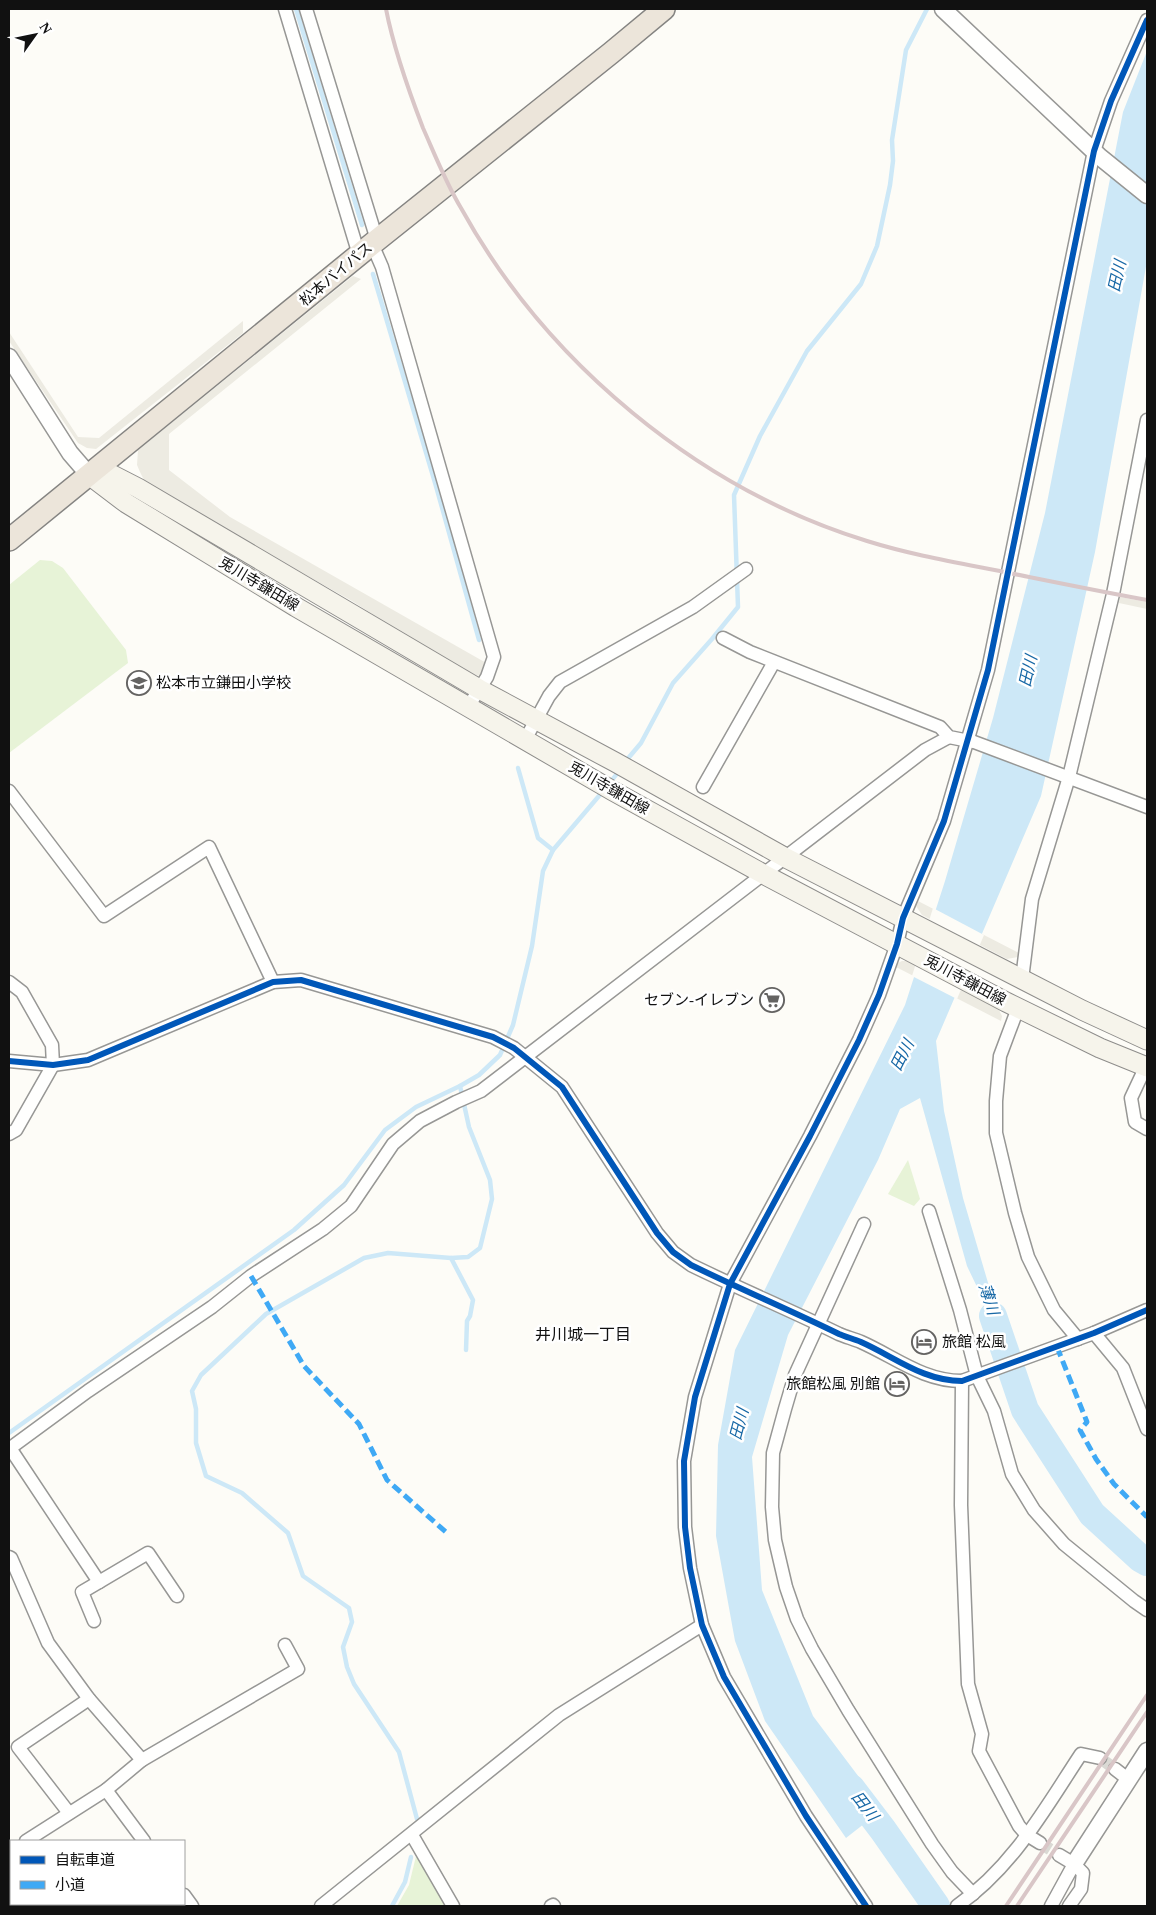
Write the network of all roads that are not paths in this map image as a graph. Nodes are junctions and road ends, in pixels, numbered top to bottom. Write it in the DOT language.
graph roads {
  1 [pos="285,9"];
  2 [pos="306,9"];
  3 [pos="664,9"];
  4 [pos="944,9"];
  5 [pos="1147,20"];
  6 [pos="1097,154"];
  7 [pos="1147,195"];
  8 [pos="369,246"];
  9 [pos="9,358"];
  10 [pos="1147,420"];
  11 [pos="94,471"];
  12 [pos="9,540"];
  13 [pos="746,569"];
  14 [pos="723,638"];
  15 [pos="774,662"];
  16 [pos="479,690"];
  17 [pos="468,707"];
  18 [pos="536,721"];
  19 [pos="949,737"];
  20 [pos="525,740"];
  21 [pos="971,742"];
  22 [pos="1066,776"];
  23 [pos="703,787"];
  24 [pos="9,791"];
  25 [pos="1147,807"];
  26 [pos="786,858"];
  27 [pos="765,875"];
  28 [pos="907,920"];
  29 [pos="900,946"];
  30 [pos="1017,977"];
  31 [pos="9,982"];
  32 [pos="273,982"];
  33 [pos="1012,1005"];
  34 [pos="1147,1040"];
  35 [pos="526,1057"];
  36 [pos="9,1061"];
  37 [pos="1147,1064"];
  38 [pos="53,1065"];
  39 [pos="1147,1129"];
  40 [pos="9,1134"];
  41 [pos="929,1211"];
  42 [pos="864,1224"];
  43 [pos="734,1286"];
  44 [pos="1147,1310"];
  45 [pos="815,1322"];
  46 [pos="1094,1333"];
  47 [pos="1078,1339"];
  48 [pos="982,1374"];
  49 [pos="962,1381"];
  50 [pos="1147,1429"];
  51 [pos="9,1449"];
  52 [pos="9,1557"];
  53 [pos="99,1582"];
  54 [pos="176,1596"];
  55 [pos="1147,1610"];
  56 [pos="94,1621"];
  57 [pos="702,1624"];
  58 [pos="285,1645"];
  59 [pos="89,1699"];
  60 [pos="1147,1751"];
  61 [pos="1100,1758"];
  62 [pos="142,1760"];
  63 [pos="1115,1769"];
  64 [pos="1129,1780"];
  65 [pos="106,1790"];
  66 [pos="69,1812"];
  67 [pos="412,1834"];
  68 [pos="1027,1835"];
  69 [pos="27,1840"];
  70 [pos="143,1840"];
  71 [pos="1040,1843"];
  72 [pos="1059,1855"];
  73 [pos="1074,1864"];
  74 [pos="970,1896"];
  75 [pos="321,1906"];
  76 [pos="452,1906"];
  77 [pos="866,1906"];
  78 [pos="957,1906"];
  79 [pos="1051,1906"];
  80 [pos="1070,1906"];
  1 -- 8 [label="street"];
  2 -- 8 [label="street"];
  3 -- 8 [label="highway, 松本バイパス"];
  4 -- 6 [label="street"];
  5 -- 6 [label="street"];
  6 -- 7 [label="street"];
  6 -- 21 [label="street"];
  8 -- 11 [label="highway, 松本バイパス"];
  8 -- 16 [label="street"];
  9 -- 11 [label="street"];
  10 -- 22 [label="street"];
  11 -- 12 [label="highway, 松本バイパス"];
  11 -- 16 [label="main road, 兎川寺鎌田線"];
  11 -- 17 [label="main road, 兎川寺鎌田線"];
  13 -- 18 [label="street"];
  14 -- 15 [label="street"];
  15 -- 19 [label="street"];
  15 -- 23 [label="street"];
  16 -- 17 [label="street"];
  16 -- 18 [label="main road, 兎川寺鎌田線"];
  17 -- 20 [label="main road, 兎川寺鎌田線"];
  18 -- 20 [label="street"];
  18 -- 26 [label="main road, 兎川寺鎌田線"];
  19 -- 21 [label="street"];
  19 -- 26 [label="street"];
  20 -- 27 [label="main road, 兎川寺鎌田線"];
  21 -- 22 [label="street"];
  21 -- 28 [label="street"];
  22 -- 25 [label="street"];
  22 -- 30 [label="street"];
  24 -- 32 [label="street"];
  26 -- 27 [label="street"];
  26 -- 28 [label="main road, 兎川寺鎌田線"];
  27 -- 29 [label="main road, 兎川寺鎌田線"];
  27 -- 35 [label="street"];
  28 -- 29 [label="street"];
  28 -- 30 [label="main road, 兎川寺鎌田線"];
  29 -- 33 [label="main road, 兎川寺鎌田線"];
  29 -- 43 [label="street"];
  30 -- 34 [label="main road, 兎川寺鎌田線"];
  31 -- 38 [label="street"];
  32 -- 35 [label="street"];
  32 -- 38 [label="street"];
  33 -- 37 [label="main road, 兎川寺鎌田線"];
  33 -- 47 [label="street"];
  35 -- 43 [label="street"];
  35 -- 51 [label="street"];
  36 -- 38 [label="street"];
  37 -- 39 [label="street"];
  38 -- 40 [label="street"];
  41 -- 48 [label="street"];
  42 -- 45 [label="street"];
  43 -- 45 [label="street"];
  43 -- 57 [label="street"];
  44 -- 46 [label="street"];
  45 -- 49 [label="street"];
  45 -- 74 [label="street"];
  46 -- 47 [label="street"];
  46 -- 50 [label="street"];
  47 -- 48 [label="street"];
  48 -- 49 [label="street"];
  48 -- 55 [label="street"];
  49 -- 68 [label="street"];
  51 -- 53 [label="street"];
  52 -- 59 [label="street"];
  53 -- 54 [label="street"];
  53 -- 56 [label="street"];
  57 -- 67 [label="street"];
  57 -- 77 [label="street"];
  58 -- 62 [label="street"];
  59 -- 62 [label="street"];
  59 -- 66 [label="street"];
  60 -- 64 [label="street"];
  61 -- 68 [label="street"];
  62 -- 65 [label="street"];
  63 -- 64 [label="street"];
  64 -- 73 [label="street"];
  65 -- 66 [label="street"];
  65 -- 70 [label="street"];
  66 -- 69 [label="street"];
  67 -- 75 [label="street"];
  67 -- 76 [label="street"];
  68 -- 71 [label="street"];
  68 -- 74 [label="street"];
  72 -- 73 [label="street"];
  73 -- 79 [label="street"];
  73 -- 80 [label="street"];
  74 -- 78 [label="street"];
}
